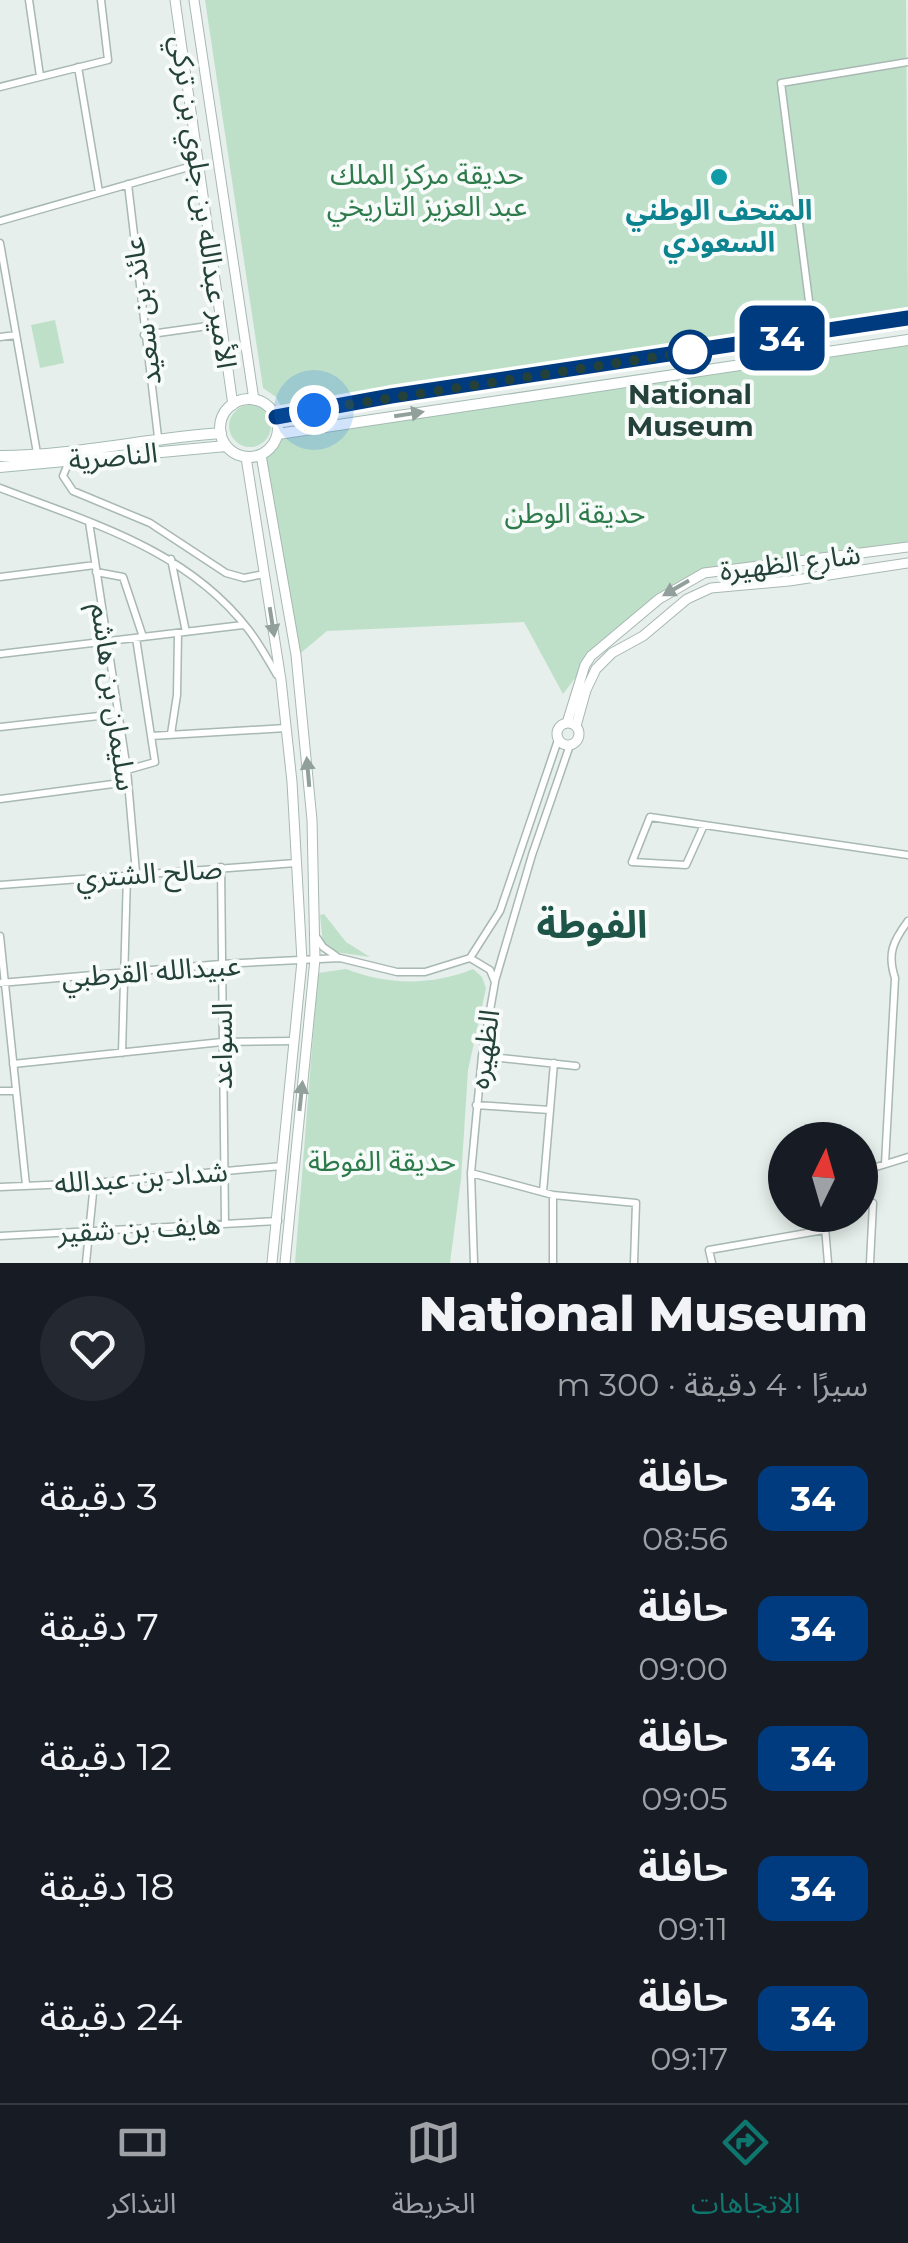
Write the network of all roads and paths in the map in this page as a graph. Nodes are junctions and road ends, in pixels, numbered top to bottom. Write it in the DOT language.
graph roads {
  1 [pos="29,0"];
  2 [pos="100,0"];
  3 [pos="175,0"];
  4 [pos="194,0"];
  5 [pos="908,62"];
  6 [pos="78,67"];
  7 [pos="40,76"];
  8 [pos="0,87"];
  9 [pos="199,164"];
  10 [pos="128,184"];
  11 [pos="99,192"];
  12 [pos="0,221"];
  13 [pos="0,243"];
  14 [pos="908,318"];
  15 [pos="223,324"];
  16 [pos="813,333"];
  17 [pos="16,335"];
  18 [pos="144,336"];
  19 [pos="0,337"];
  20 [pos="769,340"];
  21 [pos="908,340"];
  22 [pos="772,358"];
  23 [pos="254,400"];
  24 [pos="233,405"];
  25 [pos="276,417"];
  26 [pos="221,433"];
  27 [pos="278,434"];
  28 [pos="158,437"];
  29 [pos="226,446"];
  30 [pos="37,455"];
  31 [pos="260,455"];
  32 [pos="0,456"];
  33 [pos="246,457"];
  34 [pos="70,460"];
  35 [pos="0,467"];
  36 [pos="0,488"];
  37 [pos="89,522"];
  38 [pos="908,548"];
  39 [pos="171,558"];
  40 [pos="908,563"];
  41 [pos="95,569"];
  42 [pos="264,574"];
  43 [pos="0,576"];
  44 [pos="244,624"];
  45 [pos="182,632"];
  46 [pos="139,637"];
  47 [pos="105,642"];
  48 [pos="0,654"];
  49 [pos="281,680"];
  50 [pos="117,714"];
  51 [pos="571,725"];
  52 [pos="0,727"];
  53 [pos="286,728"];
  54 [pos="172,734"];
  55 [pos="151,736"];
  56 [pos="558,740"];
  57 [pos="570,745"];
  58 [pos="127,770"];
  59 [pos="128,782"];
  60 [pos="0,799"];
  61 [pos="704,825"];
  62 [pos="908,856"];
  63 [pos="298,863"];
  64 [pos="221,867"];
  65 [pos="132,874"];
  66 [pos="0,885"];
  67 [pos="313,918"];
  68 [pos="908,921"];
  69 [pos="0,936"];
  70 [pos="470,958"];
  71 [pos="302,960"];
  72 [pos="314,960"];
  73 [pos="352,960"];
  74 [pos="222,964"];
  75 [pos="126,972"];
  76 [pos="494,982"];
  77 [pos="2,983"];
  78 [pos="294,1041"];
  79 [pos="222,1042"];
  80 [pos="122,1053"];
  81 [pos="482,1056"];
  82 [pos="554,1063"];
  83 [pos="13,1064"];
  84 [pos="576,1066"];
  85 [pos="0,1091"];
  86 [pos="16,1091"];
  87 [pos="476,1105"];
  88 [pos="550,1110"];
  89 [pos="908,1157"];
  90 [pos="884,1164"];
  91 [pos="283,1166"];
  92 [pos="878,1166"];
  93 [pos="223,1170"];
  94 [pos="471,1172"];
  95 [pos="94,1182"];
  96 [pos="26,1185"];
  97 [pos="0,1187"];
  98 [pos="543,1192"];
  99 [pos="553,1195"];
  100 [pos="278,1221"];
  101 [pos="226,1224"];
  102 [pos="90,1229"];
  103 [pos="812,1232"];
  104 [pos="824,1232"];
  105 [pos="872,1232"];
  106 [pos="276,1233"];
  107 [pos="0,1236"];
  108 [pos="288,1236"];
  109 [pos="273,1259"];
  110 [pos="285,1261"];
  111 [pos="86,1263"];
  112 [pos="474,1263"];
  113 [pos="553,1263"];
  114 [pos="634,1263"];
  115 [pos="712,1263"];
  116 [pos="828,1263"];
  117 [pos="870,1263"];
  1 -- 7 [label="street"];
  2 -- 6 [label="street"];
  3 -- 9 [label="street, الأمير عبدالله بن جلوي بن تركي"];
  4 -- 23 [label="street, الأمير عبدالله بن جلوي بن تركي"];
  5 -- 16 [label="street"];
  6 -- 7 [label="street"];
  6 -- 11 [label="street"];
  7 -- 8 [label="street"];
  9 -- 10 [label="street"];
  9 -- 15 [label="street, الأمير عبدالله بن جلوي بن تركي"];
  10 -- 11 [label="street"];
  10 -- 18 [label="street, عائذ بن سعيد"];
  11 -- 12 [label="street"];
  13 -- 17 [label="street"];
  14 -- 16 [label="main road"];
  15 -- 18 [label="street"];
  15 -- 24 [label="street, الأمير عبدالله بن جلوي بن تركي"];
  16 -- 20 [label="main road"];
  17 -- 19 [label="street"];
  17 -- 30 [label="street"];
  18 -- 28 [label="street, عائذ بن سعيد"];
  20 -- 22 [label="main road"];
  20 -- 25 [label="main road"];
  21 -- 22 [label="main road"];
  27 -- 22 [label="main road, one-way"];
  23 -- 24 [label="main road"];
  23 -- 25 [label="main road"];
  24 -- 26 [label="main road"];
  25 -- 27 [label="main road"];
  26 -- 28 [label="main road, الناصرية"];
  26 -- 29 [label="main road"];
  27 -- 31 [label="main road"];
  28 -- 30 [label="main road, الناصرية"];
  29 -- 33 [label="main road"];
  29 -- 34 [label="main road, الناصرية"];
  30 -- 32 [label="main road, الناصرية"];
  31 -- 33 [label="main road"];
  67 -- 31 [label="street, one-way"];
  33 -- 42 [label="street"];
  34 -- 35 [label="main road, الناصرية"];
  34 -- 42 [label="street"];
  36 -- 37 [label="street"];
  37 -- 39 [label="street"];
  37 -- 41 [label="street, سليمان بن هاشم"];
  38 -- 51 [label="street, شارع الظهيرة, one-way"];
  39 -- 44 [label="street"];
  39 -- 45 [label="street"];
  40 -- 51 [label="street, شارع الظهيرة"];
  41 -- 43 [label="street"];
  41 -- 46 [label="street"];
  41 -- 47 [label="street, سليمان بن هاشم"];
  42 -- 49 [label="street, one-way"];
  44 -- 45 [label="street"];
  44 -- 49 [label="street"];
  45 -- 46 [label="street"];
  45 -- 54 [label="street"];
  46 -- 47 [label="street"];
  46 -- 55 [label="street"];
  47 -- 48 [label="street"];
  47 -- 50 [label="street, سليمان بن هاشم"];
  49 -- 53 [label="street"];
  50 -- 52 [label="street"];
  50 -- 58 [label="street, سليمان بن هاشم"];
  51 -- 56 [label="street, شارع الظهيرة"];
  51 -- 57 [label="street, شارع الظهيرة"];
  53 -- 54 [label="street"];
  53 -- 63 [label="street"];
  54 -- 55 [label="street"];
  55 -- 58 [label="street"];
  56 -- 57 [label="street"];
  56 -- 70 [label="street, شارع الظهيرة"];
  57 -- 76 [label="street, شارع الظهيرة"];
  58 -- 59 [label="street, سليمان بن هاشم"];
  59 -- 60 [label="street"];
  59 -- 65 [label="street, سليمان بن هاشم"];
  61 -- 61 [label="street"];
  61 -- 62 [label="street"];
  63 -- 64 [label="street, صالح الشتري"];
  63 -- 71 [label="street"];
  64 -- 65 [label="street, صالح الشتري"];
  64 -- 74 [label="street, السواعد"];
  65 -- 66 [label="street, صالح الشتري"];
  65 -- 75 [label="street, سليمان بن هاشم"];
  67 -- 72 [label="street"];
  67 -- 73 [label="street"];
  68 -- 90 [label="street"];
  69 -- 77 [label="street"];
  70 -- 73 [label="street"];
  70 -- 76 [label="street, الظهيره"];
  71 -- 72 [label="street"];
  71 -- 74 [label="street, عبيدالله القرطبي"];
  71 -- 78 [label="street"];
  72 -- 73 [label="street"];
  108 -- 72 [label="street, one-way"];
  74 -- 75 [label="street, عبيدالله القرطبي"];
  74 -- 79 [label="street, السواعد"];
  75 -- 77 [label="street, عبيدالله القرطبي"];
  75 -- 80 [label="street, سليمان بن هاشم"];
  76 -- 81 [label="street, الظهيره"];
  77 -- 83 [label="street"];
  78 -- 79 [label="street"];
  78 -- 91 [label="street"];
  79 -- 80 [label="street"];
  79 -- 93 [label="street, السواعد"];
  80 -- 83 [label="street"];
  81 -- 82 [label="street"];
  81 -- 87 [label="street, الظهيره"];
  82 -- 84 [label="street"];
  82 -- 88 [label="street"];
  83 -- 86 [label="street"];
  85 -- 86 [label="street"];
  86 -- 96 [label="street"];
  87 -- 88 [label="street"];
  87 -- 94 [label="street, الظهيره"];
  88 -- 98 [label="street"];
  89 -- 90 [label="street"];
  90 -- 92 [label="street"];
  91 -- 93 [label="street, شداد بن عبدالله"];
  91 -- 100 [label="street"];
  93 -- 95 [label="street, شداد بن عبدالله"];
  93 -- 101 [label="street, السواعد"];
  94 -- 98 [label="street"];
  94 -- 112 [label="street, الظهيره"];
  95 -- 96 [label="street, شداد بن عبدالله"];
  95 -- 102 [label="street"];
  96 -- 97 [label="street, شداد بن عبدالله"];
  98 -- 99 [label="street"];
  99 -- 113 [label="street"];
  99 -- 114 [label="street"];
  100 -- 101 [label="street, هايف بن شقير"];
  100 -- 106 [label="street"];
  101 -- 102 [label="street, هايف بن شقير"];
  102 -- 107 [label="street, هايف بن شقير"];
  102 -- 111 [label="street"];
  103 -- 115 [label="street"];
  104 -- 116 [label="street"];
  105 -- 117 [label="street"];
  106 -- 108 [label="street"];
  106 -- 109 [label="street"];
  108 -- 110 [label="street"];
  109 -- 110 [label="street"];
}
